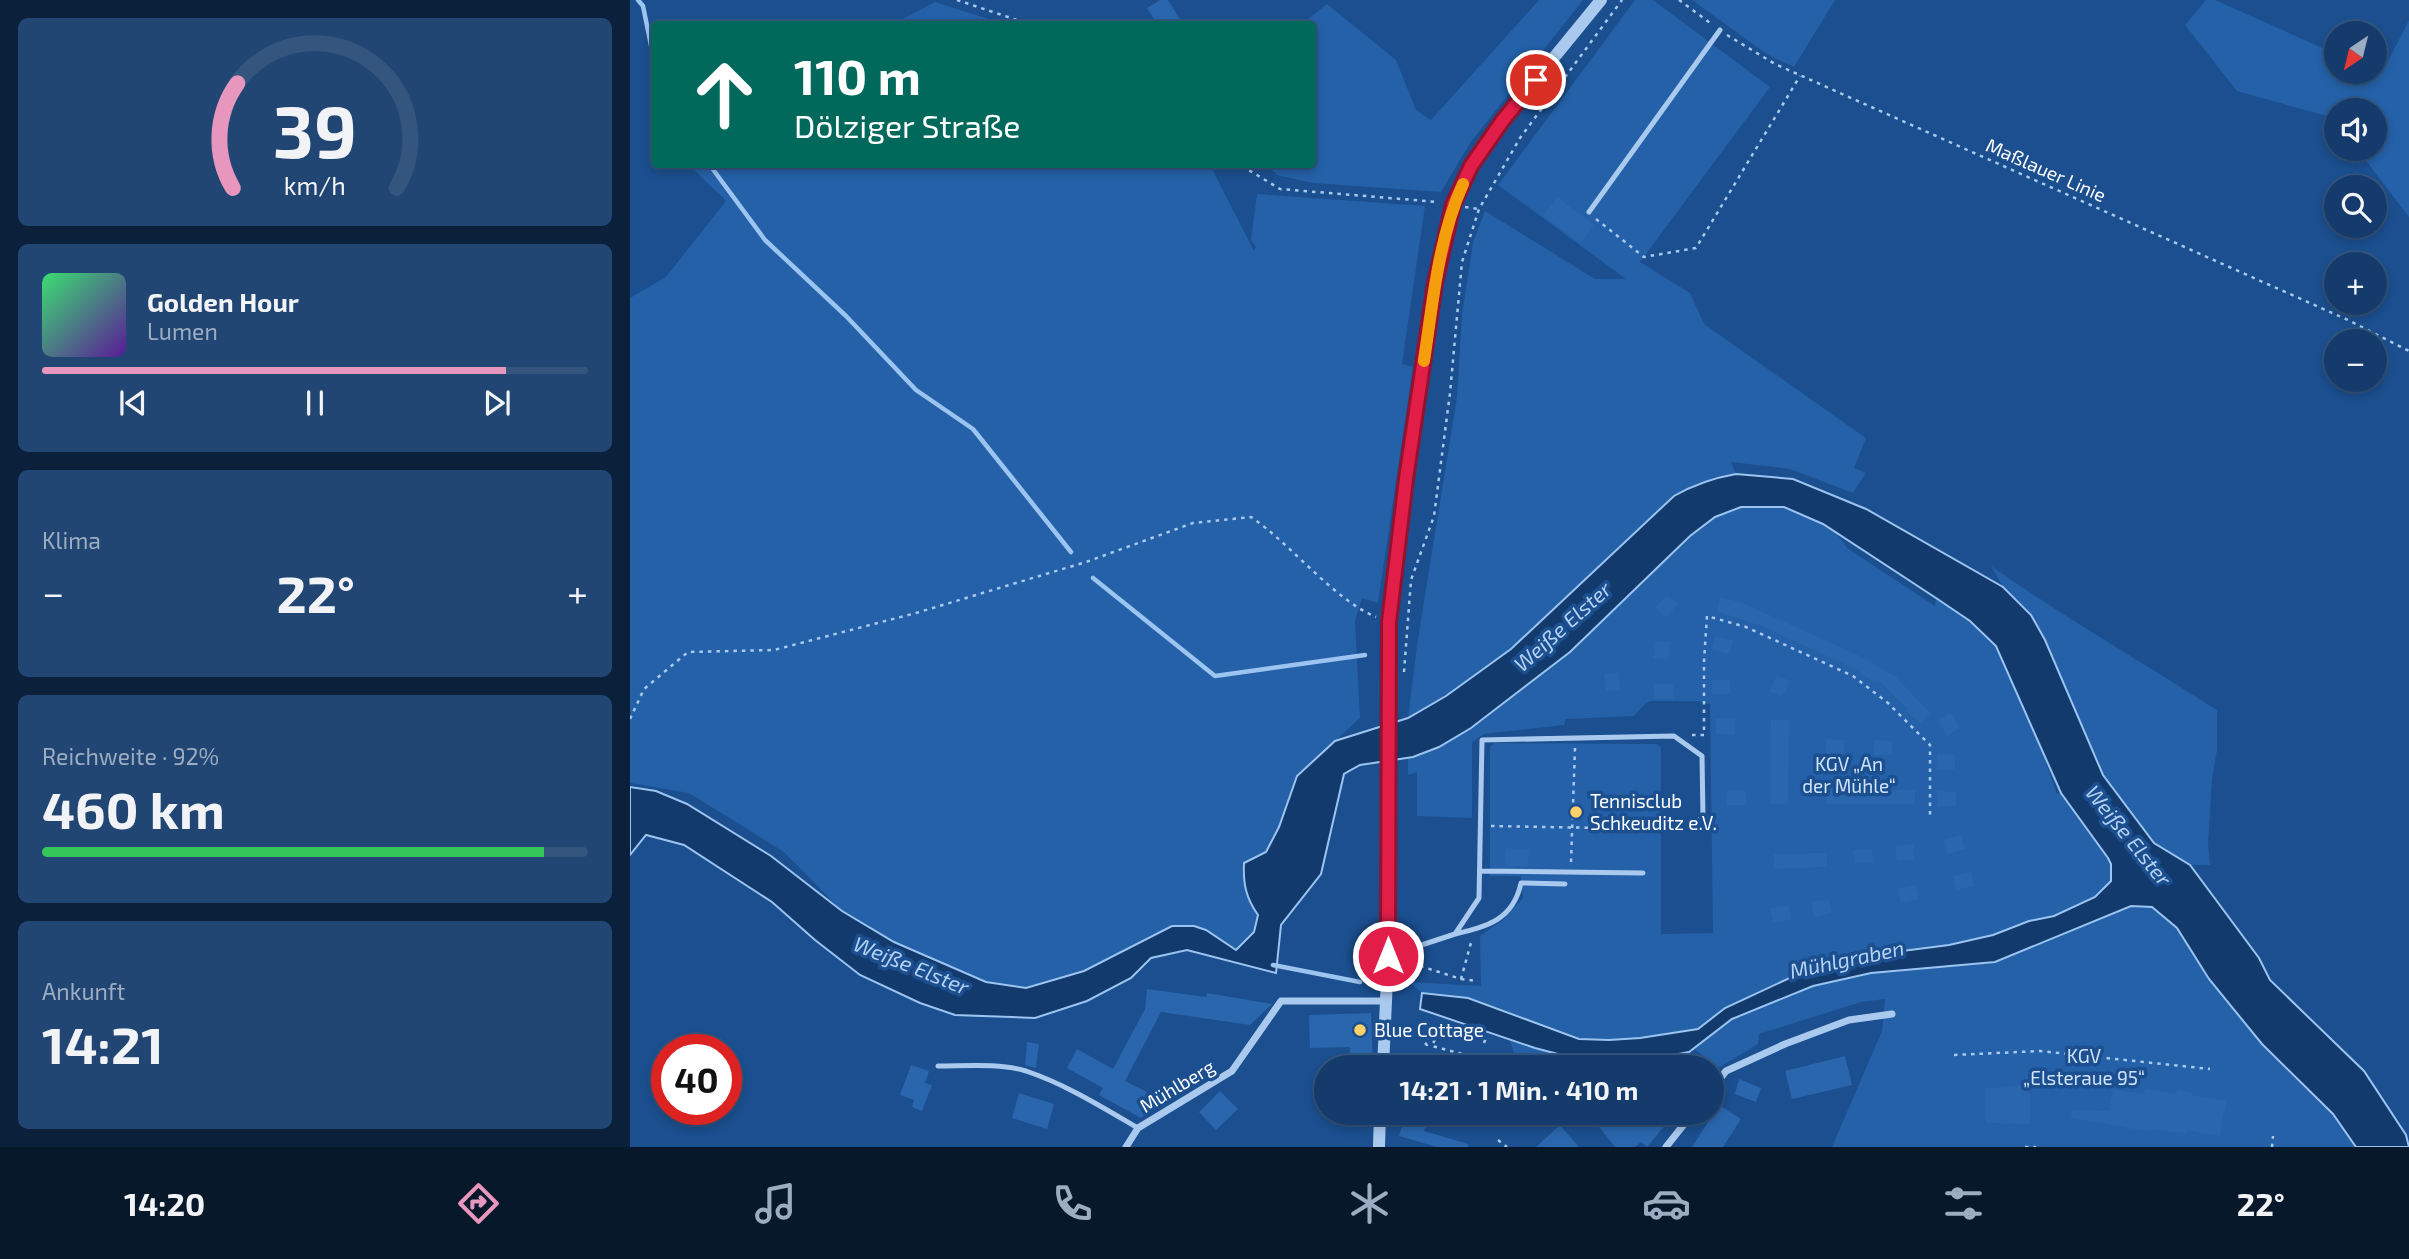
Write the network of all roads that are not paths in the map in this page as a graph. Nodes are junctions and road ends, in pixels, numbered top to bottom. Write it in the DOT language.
graph roads {
  1 [pos="1601,0"];
  2 [pos="1720,30"];
  3 [pos="1589,212"];
  4 [pos="1690,827"];
  5 [pos="1480,871"];
  6 [pos="1643,873"];
  7 [pos="1565,884"];
  8 [pos="1455,934"];
  9 [pos="1393,958"];
  10 [pos="1388,1001"];
  11 [pos="1892,1014"];
  12 [pos="1384,1055"];
  13 [pos="938,1066"];
  14 [pos="1724,1074"];
  15 [pos="1380,1125"];
  16 [pos="1684,1125"];
  17 [pos="1138,1128"];
  18 [pos="1126,1147"];
  19 [pos="1379,1147"];
  20 [pos="1667,1147"];
  1 -- 9 [label="street"];
  2 -- 3 [label="lane"];
  4 -- 5 [label="lane"];
  5 -- 6 [label="lane"];
  5 -- 8 [label="lane"];
  7 -- 8 [label="lane"];
  8 -- 9 [label="lane"];
  9 -- 10 [label="street"];
  10 -- 12 [label="street"];
  10 -- 17 [label="street, Mühlberg"];
  11 -- 14 [label="street"];
  13 -- 17 [label="lane"];
  15 -- 19 [label="street"];
  16 -- 20 [label="street"];
  17 -- 18 [label="street, Mühlberg"];
}
